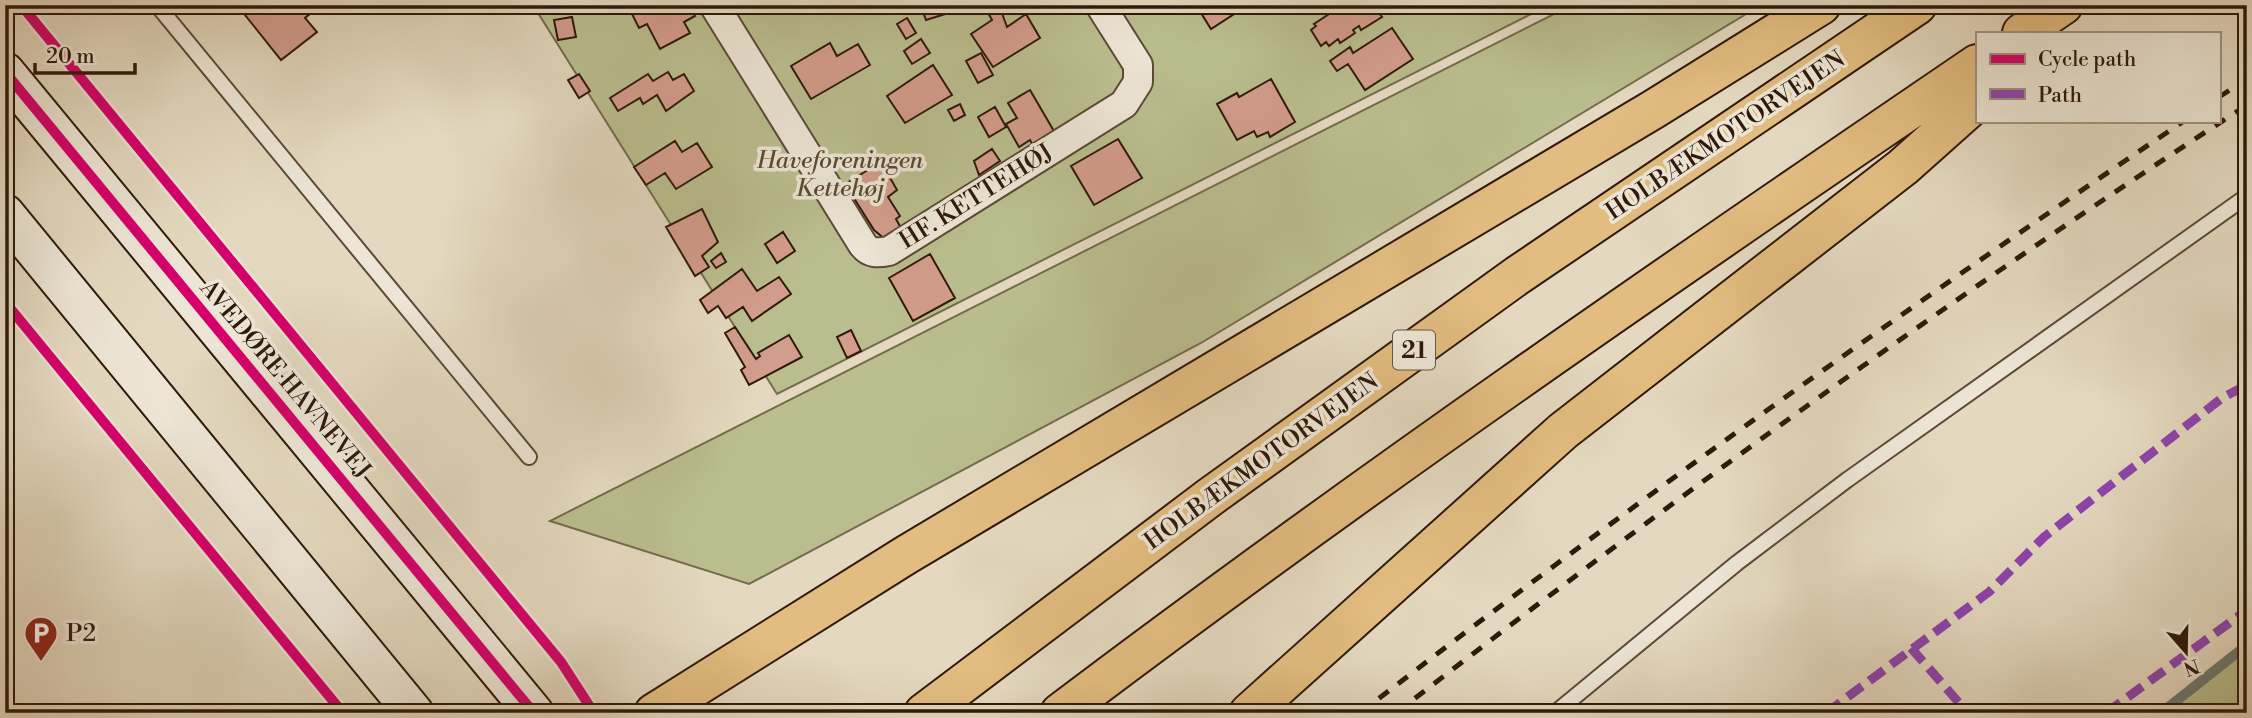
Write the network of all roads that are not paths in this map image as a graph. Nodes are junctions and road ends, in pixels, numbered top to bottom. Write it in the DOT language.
graph roads {
  1 [pos="157,5"];
  2 [pos="714,5"];
  3 [pos="1100,5"];
  4 [pos="1821,5"];
  5 [pos="1917,5"];
  6 [pos="2063,5"];
  7 [pos="2085,5"];
  8 [pos="2023,32"];
  9 [pos="2054,32"];
  10 [pos="1976,65"];
  11 [pos="5,72"];
  12 [pos="1976,102"];
  13 [pos="2247,196"];
  14 [pos="5,214"];
  15 [pos="529,457"];
  16 [pos="414,713"];
  17 [pos="534,713"];
  18 [pos="654,713"];
  19 [pos="924,713"];
  20 [pos="1059,713"];
  21 [pos="1249,713"];
  22 [pos="1555,713"];
  1 -- 15 [label="lane"];
  2 -- 3 [label="street, HF. KETTEHØJ"];
  4 -- 18 [label="highway"];
  5 -- 19 [label="highway, HOLBÆKMOTORVEJEN / 21"];
  6 -- 8 [label="highway"];
  7 -- 9 [label="highway"];
  10 -- 20 [label="highway"];
  11 -- 17 [label="street, AVEDØRE HAVNEVEJ"];
  12 -- 21 [label="highway"];
  13 -- 22 [label="lane"];
  14 -- 16 [label="street"];
}
